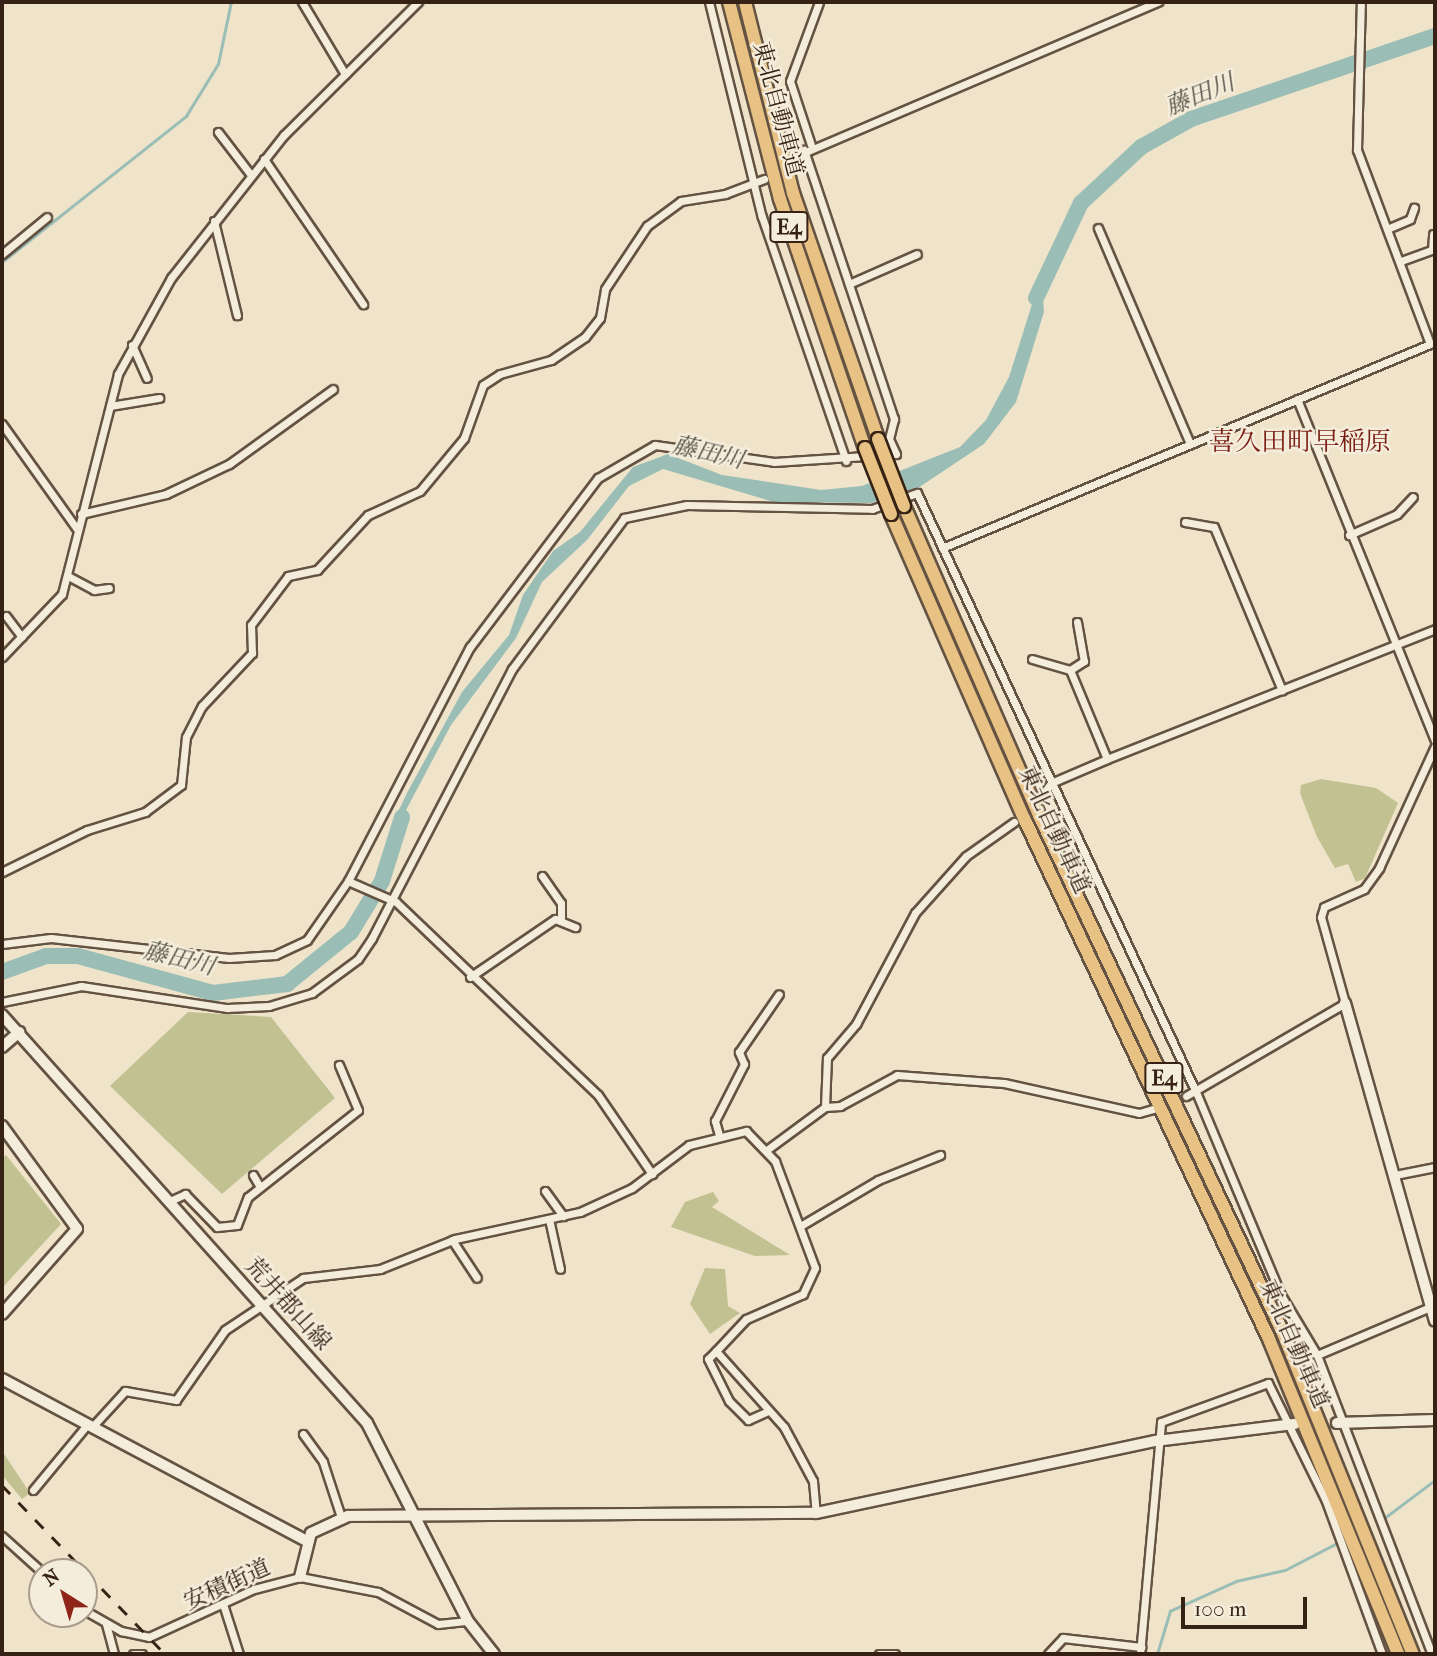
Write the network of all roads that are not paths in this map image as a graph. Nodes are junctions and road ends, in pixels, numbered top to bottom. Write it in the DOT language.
graph roads {
  1 [pos="302,2"];
  2 [pos="418,2"];
  3 [pos="709,2"];
  4 [pos="729,2"];
  5 [pos="745,2"];
  6 [pos="819,2"];
  7 [pos="1158,2"];
  8 [pos="1362,2"];
  9 [pos="345,74"];
  10 [pos="218,132"];
  11 [pos="807,148"];
  12 [pos="794,157"];
  13 [pos="264,159"];
  14 [pos="251,175"];
  15 [pos="764,179"];
  16 [pos="753,186"];
  17 [pos="1414,208"];
  18 [pos="47,217"];
  19 [pos="214,221"];
  20 [pos="1098,228"];
  21 [pos="1387,229"];
  22 [pos="1433,234"];
  23 [pos="2,254"];
  24 [pos="917,254"];
  25 [pos="1401,261"];
  26 [pos="849,284"];
  27 [pos="363,304"];
  28 [pos="237,316"];
  29 [pos="1433,342"];
  30 [pos="132,345"];
  31 [pos="147,378"];
  32 [pos="333,389"];
  33 [pos="159,398"];
  34 [pos="1297,399"];
  35 [pos="110,406"];
  36 [pos="2,424"];
  37 [pos="1190,443"];
  38 [pos="846,461"];
  39 [pos="1413,497"];
  40 [pos="80,514"];
  41 [pos="1185,522"];
  42 [pos="77,529"];
  43 [pos="1349,535"];
  44 [pos="942,548"];
  45 [pos="68,576"];
  46 [pos="109,588"];
  47 [pos="6,616"];
  48 [pos="1077,622"];
  49 [pos="1435,629"];
  50 [pos="22,637"];
  51 [pos="1396,646"];
  52 [pos="2,657"];
  53 [pos="1032,659"];
  54 [pos="1070,670"];
  55 [pos="1282,690"];
  56 [pos="1435,743"];
  57 [pos="1434,757"];
  58 [pos="1107,759"];
  59 [pos="1051,783"];
  60 [pos="1042,794"];
  61 [pos="1014,822"];
  62 [pos="2,872"];
  63 [pos="542,876"];
  64 [pos="351,883"];
  65 [pos="390,901"];
  66 [pos="561,918"];
  67 [pos="575,927"];
  68 [pos="2,944"];
  69 [pos="470,977"];
  70 [pos="779,994"];
  71 [pos="2,1002"];
  72 [pos="1345,1003"];
  73 [pos="2,1015"];
  74 [pos="19,1032"];
  75 [pos="2,1047"];
  76 [pos="339,1065"];
  77 [pos="1196,1092"];
  78 [pos="1186,1096"];
  79 [pos="825,1107"];
  80 [pos="1153,1109"];
  81 [pos="2,1126"];
  82 [pos="719,1135"];
  83 [pos="768,1149"];
  84 [pos="940,1155"];
  85 [pos="1435,1167"];
  86 [pos="652,1174"];
  87 [pos="253,1175"];
  88 [pos="1395,1175"];
  89 [pos="260,1187"];
  90 [pos="545,1191"];
  91 [pos="170,1201"];
  92 [pos="563,1216"];
  93 [pos="549,1219"];
  94 [pos="802,1226"];
  95 [pos="452,1240"];
  96 [pos="560,1269"];
  97 [pos="477,1278"];
  98 [pos="263,1304"];
  99 [pos="1433,1306"];
  100 [pos="2,1314"];
  101 [pos="1435,1321"];
  102 [pos="716,1351"];
  103 [pos="1317,1355"];
  104 [pos="2,1379"];
  105 [pos="766,1412"];
  106 [pos="1435,1420"];
  107 [pos="1341,1423"];
  108 [pos="1291,1424"];
  109 [pos="89,1426"];
  110 [pos="303,1434"];
  111 [pos="1156,1441"];
  112 [pos="33,1490"];
  113 [pos="816,1513"];
  114 [pos="341,1517"];
  115 [pos="418,1517"];
  116 [pos="2,1536"];
  117 [pos="305,1540"];
  118 [pos="28,1559"];
  119 [pos="300,1577"];
  120 [pos="223,1604"];
  121 [pos="98,1619"];
  122 [pos="468,1620"];
  123 [pos="106,1624"];
  124 [pos="1141,1650"];
  125 [pos="114,1654"];
  126 [pos="133,1654"];
  127 [pos="142,1654"];
  128 [pos="239,1654"];
  129 [pos="494,1654"];
  130 [pos="879,1654"];
  131 [pos="895,1654"];
  132 [pos="1048,1654"];
  133 [pos="1382,1654"];
  134 [pos="1398,1654"];
  135 [pos="1413,1654"];
  136 [pos="1432,1654"];
  1 -- 9 [label="street"];
  2 -- 9 [label="street"];
  3 -- 16 [label="street"];
  4 -- 134 [label="highway, 東北自動車道 / E4, bridge"];
  5 -- 135 [label="highway, 東北自動車道 / E4, bridge"];
  6 -- 11 [label="street"];
  7 -- 11 [label="street"];
  8 -- 21 [label="street"];
  9 -- 13 [label="street"];
  10 -- 14 [label="street"];
  11 -- 12 [label="street"];
  11 -- 26 [label="street"];
  13 -- 14 [label="street"];
  13 -- 27 [label="street"];
  14 -- 19 [label="street"];
  15 -- 16 [label="street"];
  16 -- 38 [label="street"];
  16 -- 62 [label="street"];
  17 -- 21 [label="street"];
  18 -- 23 [label="street"];
  19 -- 28 [label="street"];
  19 -- 30 [label="street"];
  20 -- 37 [label="street"];
  21 -- 25 [label="street"];
  22 -- 25 [label="street"];
  24 -- 26 [label="street"];
  25 -- 29 [label="street"];
  26 -- 38 [label="street"];
  29 -- 34 [label="street"];
  30 -- 31 [label="street"];
  30 -- 35 [label="street"];
  32 -- 40 [label="street"];
  33 -- 35 [label="street"];
  34 -- 37 [label="street"];
  34 -- 43 [label="street"];
  35 -- 40 [label="street"];
  36 -- 42 [label="street"];
  37 -- 44 [label="street"];
  38 -- 64 [label="street"];
  39 -- 43 [label="street"];
  40 -- 42 [label="street"];
  41 -- 55 [label="street"];
  42 -- 45 [label="street"];
  43 -- 51 [label="street"];
  44 -- 59 [label="street"];
  44 -- 65 [label="street"];
  45 -- 46 [label="street"];
  45 -- 50 [label="street"];
  47 -- 50 [label="street"];
  48 -- 54 [label="street"];
  49 -- 51 [label="street"];
  50 -- 52 [label="street"];
  51 -- 55 [label="street"];
  51 -- 56 [label="street"];
  53 -- 54 [label="street"];
  54 -- 58 [label="street"];
  55 -- 58 [label="street"];
  56 -- 57 [label="street"];
  57 -- 72 [label="street"];
  58 -- 59 [label="street"];
  59 -- 60 [label="street"];
  59 -- 77 [label="street"];
  61 -- 79 [label="street"];
  63 -- 66 [label="street"];
  64 -- 65 [label="street"];
  64 -- 68 [label="street"];
  65 -- 69 [label="street"];
  65 -- 71 [label="street"];
  66 -- 67 [label="street"];
  66 -- 69 [label="street"];
  69 -- 86 [label="street"];
  70 -- 82 [label="street"];
  72 -- 77 [label="street"];
  72 -- 88 [label="street"];
  73 -- 74 [label="street, 荒井郡山線"];
  74 -- 75 [label="street"];
  74 -- 91 [label="street, 荒井郡山線"];
  76 -- 89 [label="street"];
  77 -- 78 [label="street"];
  77 -- 103 [label="street"];
  79 -- 80 [label="street"];
  79 -- 83 [label="street"];
  81 -- 100 [label="street"];
  82 -- 83 [label="street"];
  82 -- 86 [label="street"];
  83 -- 94 [label="street"];
  84 -- 94 [label="street"];
  85 -- 88 [label="street"];
  86 -- 92 [label="street"];
  87 -- 89 [label="street"];
  88 -- 99 [label="street"];
  89 -- 91 [label="street"];
  90 -- 92 [label="street"];
  91 -- 98 [label="street, 荒井郡山線"];
  92 -- 93 [label="street"];
  93 -- 95 [label="street"];
  93 -- 96 [label="street"];
  94 -- 102 [label="street"];
  95 -- 97 [label="street"];
  95 -- 98 [label="street"];
  98 -- 109 [label="street"];
  98 -- 115 [label="street, 荒井郡山線"];
  99 -- 101 [label="street"];
  99 -- 103 [label="street"];
  102 -- 105 [label="street"];
  102 -- 105 [label="street"];
  103 -- 107 [label="street"];
  104 -- 109 [label="street"];
  105 -- 113 [label="street"];
  106 -- 107 [label="street"];
  107 -- 136 [label="street"];
  108 -- 111 [label="street"];
  108 -- 111 [label="street"];
  108 -- 133 [label="street"];
  109 -- 112 [label="street"];
  109 -- 117 [label="street"];
  110 -- 114 [label="street"];
  111 -- 113 [label="street"];
  111 -- 124 [label="street"];
  113 -- 115 [label="street"];
  114 -- 115 [label="street"];
  114 -- 117 [label="street"];
  115 -- 122 [label="street, 荒井郡山線"];
  116 -- 118 [label="street"];
  117 -- 119 [label="street"];
  119 -- 120 [label="street, 安積街道"];
  119 -- 122 [label="street, 安積街道"];
  120 -- 123 [label="street, 安積街道"];
  120 -- 128 [label="street"];
  121 -- 123 [label="street, 安積街道"];
  122 -- 129 [label="street, 荒井郡山線"];
  123 -- 125 [label="street"];
  124 -- 132 [label="street"];
  126 -- 127 [label="street"];
  130 -- 131 [label="street"];
}
